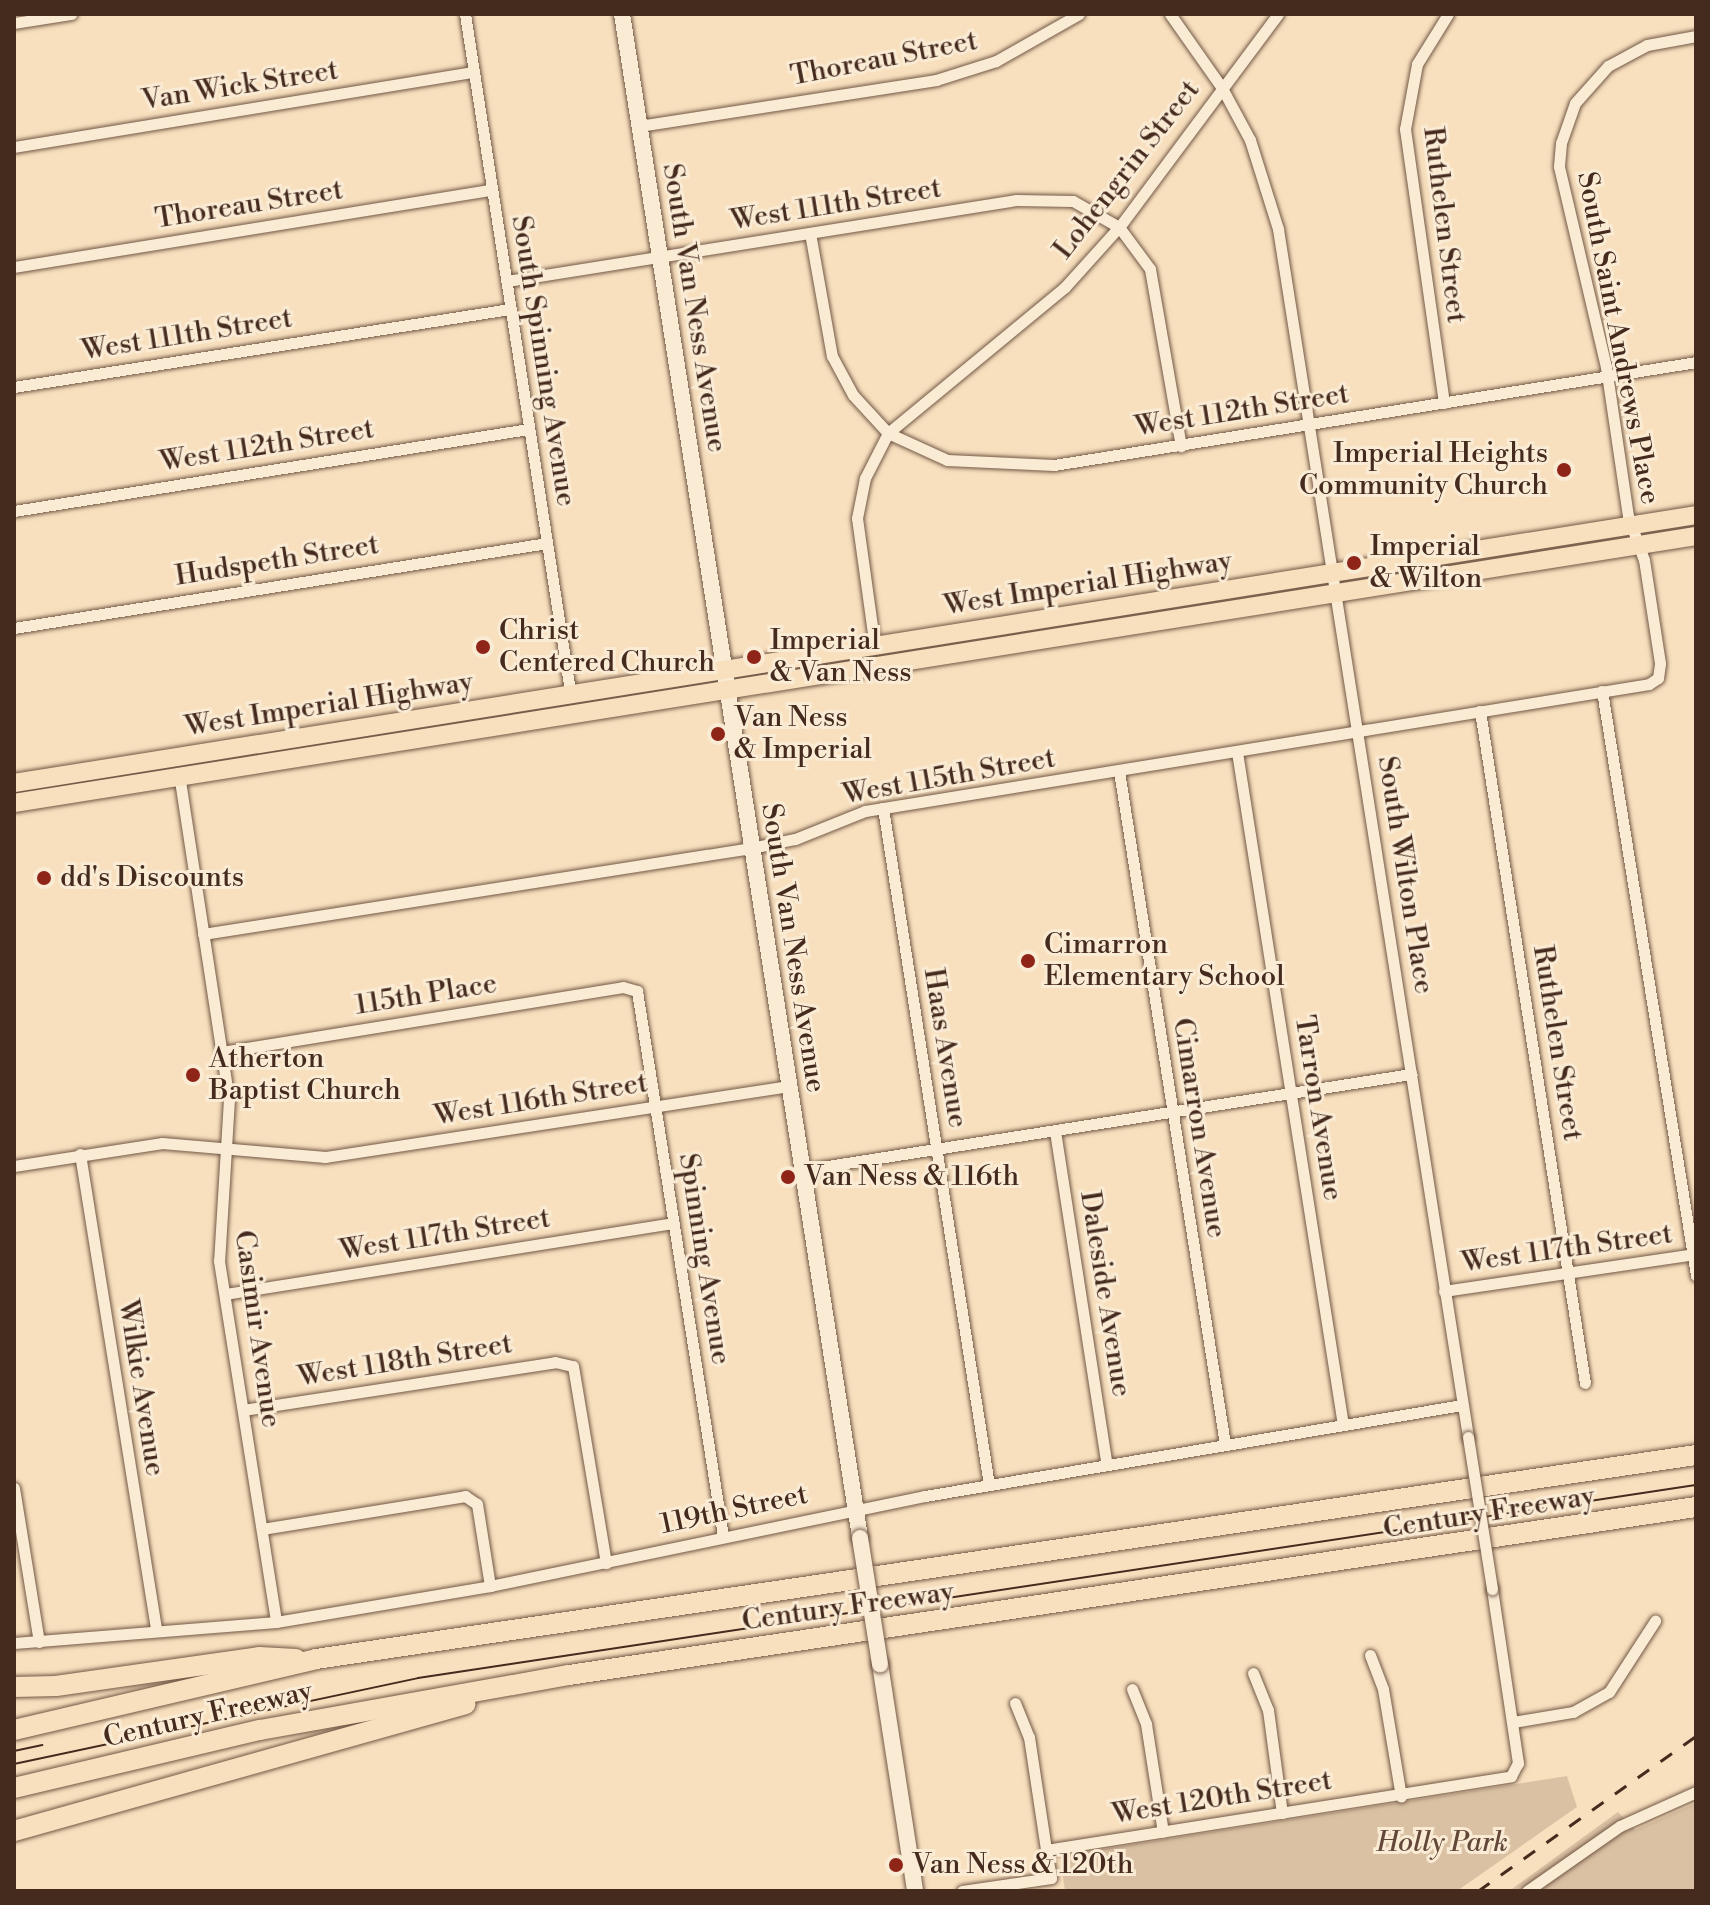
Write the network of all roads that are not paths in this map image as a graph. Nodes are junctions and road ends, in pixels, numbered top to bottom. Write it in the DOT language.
graph roads {
  1 [pos="71,14"];
  2 [pos="465,14"];
  3 [pos="622,14"];
  4 [pos="1079,14"];
  5 [pos="1170,14"];
  6 [pos="1278,14"];
  7 [pos="1448,14"];
  8 [pos="27,17"];
  9 [pos="14,23"];
  10 [pos="1696,36"];
  11 [pos="474,72"];
  12 [pos="1222,88"];
  13 [pos="639,126"];
  14 [pos="14,147"];
  15 [pos="492,190"];
  16 [pos="1119,227"];
  17 [pos="810,233"];
  18 [pos="660,257"];
  19 [pos="14,267"];
  20 [pos="507,281"];
  21 [pos="510,309"];
  22 [pos="1696,362"];
  23 [pos="1607,378"];
  24 [pos="14,387"];
  25 [pos="1444,403"];
  26 [pos="1311,425"];
  27 [pos="528,429"];
  28 [pos="888,433"];
  29 [pos="1181,446"];
  30 [pos="14,511"];
  31 [pos="1696,515"];
  32 [pos="1631,525"];
  33 [pos="1696,536"];
  34 [pos="547,543"];
  35 [pos="1640,544"];
  36 [pos="1334,583"];
  37 [pos="14,628"];
  38 [pos="875,647"];
  39 [pos="725,670"];
  40 [pos="1658,678"];
  41 [pos="726,690"];
  42 [pos="1602,691"];
  43 [pos="571,695"];
  44 [pos="1480,711"];
  45 [pos="573,715"];
  46 [pos="1358,730"];
  47 [pos="1237,752"];
  48 [pos="176,757"];
  49 [pos="1119,771"];
  50 [pos="179,777"];
  51 [pos="14,783"];
  52 [pos="14,803"];
  53 [pos="883,808"];
  54 [pos="751,848"];
  55 [pos="203,934"];
  56 [pos="637,991"];
  57 [pos="222,1052"];
  58 [pos="1411,1074"];
  59 [pos="789,1086"];
  60 [pos="1291,1094"];
  61 [pos="656,1107"];
  62 [pos="1172,1112"];
  63 [pos="1055,1131"];
  64 [pos="226,1147"];
  65 [pos="936,1149"];
  66 [pos="80,1154"];
  67 [pos="14,1166"];
  68 [pos="802,1170"];
  69 [pos="673,1223"];
  70 [pos="1694,1254"];
  71 [pos="1566,1274"];
  72 [pos="1696,1275"];
  73 [pos="1444,1291"];
  74 [pos="225,1294"];
  75 [pos="1585,1383"];
  76 [pos="1462,1405"];
  77 [pos="243,1410"];
  78 [pos="1343,1425"];
  79 [pos="1225,1444"];
  80 [pos="1696,1455"];
  81 [pos="1107,1465"];
  82 [pos="989,1485"];
  83 [pos="14,1488"];
  84 [pos="1696,1507"];
  85 [pos="855,1509"];
  86 [pos="262,1529"];
  87 [pos="723,1536"];
  88 [pos="606,1563"];
  89 [pos="490,1586"];
  90 [pos="1655,1621"];
  91 [pos="276,1622"];
  92 [pos="156,1628"];
  93 [pos="39,1642"];
  94 [pos="14,1643"];
  95 [pos="1370,1655"];
  96 [pos="316,1659"];
  97 [pos="1253,1673"];
  98 [pos="569,1675"];
  99 [pos="14,1687"];
  100 [pos="1132,1689"];
  101 [pos="1015,1703"];
  102 [pos="1513,1722"];
  103 [pos="14,1730"];
  104 [pos="1517,1769"];
  105 [pos="14,1788"];
  106 [pos="1696,1792"];
  107 [pos="1401,1796"];
  108 [pos="1282,1813"];
  109 [pos="14,1831"];
  110 [pos="1163,1832"];
  111 [pos="1046,1850"];
  112 [pos="915,1891"];
  113 [pos="962,1891"];
  114 [pos="1527,1891"];
  1 -- 8 [label="street"];
  2 -- 11 [label="street, South Spinning Avenue"];
  3 -- 13 [label="main road, South Van Ness Avenue"];
  4 -- 13 [label="street, Thoreau Street"];
  5 -- 12 [label="street, South Wilton Place"];
  6 -- 12 [label="street, Lohengrin Street"];
  7 -- 25 [label="street, Ruthelen Street"];
  8 -- 9 [label="street"];
  10 -- 23 [label="street, South Saint Andrews Place"];
  11 -- 14 [label="street, Van Wick Street"];
  11 -- 15 [label="street, South Spinning Avenue"];
  12 -- 16 [label="street, Lohengrin Street"];
  12 -- 26 [label="street, South Wilton Place"];
  13 -- 18 [label="main road, South Van Ness Avenue"];
  15 -- 19 [label="street, Thoreau Street"];
  15 -- 20 [label="street, South Spinning Avenue"];
  16 -- 17 [label="street, West 111th Street"];
  16 -- 28 [label="street, Lohengrin Street"];
  16 -- 29 [label="street"];
  17 -- 18 [label="street, West 111th Street"];
  17 -- 28 [label="street"];
  18 -- 20 [label="street, West 111th Street"];
  18 -- 39 [label="main road, South Van Ness Avenue"];
  20 -- 21 [label="street, South Spinning Avenue"];
  21 -- 24 [label="street, West 111th Street"];
  21 -- 27 [label="street, South Spinning Avenue"];
  22 -- 23 [label="street, West 112th Street"];
  23 -- 25 [label="street, West 112th Street"];
  23 -- 32 [label="street, South Saint Andrews Place"];
  25 -- 26 [label="street, West 112th Street"];
  26 -- 29 [label="street, West 112th Street"];
  26 -- 36 [label="street, South Wilton Place"];
  27 -- 30 [label="street, West 112th Street"];
  27 -- 34 [label="street, South Spinning Avenue"];
  28 -- 29 [label="street, West 112th Street"];
  28 -- 38 [label="street"];
  31 -- 32 [label="main road, West Imperial Highway"];
  32 -- 35 [label="street, South Saint Andrews Place"];
  32 -- 36 [label="main road, West Imperial Highway"];
  33 -- 35 [label="main road, West Imperial Highway"];
  34 -- 37 [label="street, Hudspeth Street"];
  34 -- 43 [label="street, South Spinning Avenue"];
  35 -- 36 [label="main road, West Imperial Highway"];
  35 -- 40 [label="street, South Saint Andrews Place"];
  36 -- 38 [label="main road, West Imperial Highway"];
  36 -- 41 [label="main road, West Imperial Highway"];
  36 -- 46 [label="street, South Wilton Place"];
  38 -- 39 [label="main road, West Imperial Highway"];
  39 -- 41 [label="main road, South Van Ness Avenue"];
  39 -- 43 [label="main road, West Imperial Highway"];
  40 -- 42 [label="street, West 115th Street"];
  41 -- 45 [label="main road, West Imperial Highway"];
  41 -- 54 [label="main road, South Van Ness Avenue"];
  42 -- 44 [label="street, West 115th Street"];
  42 -- 70 [label="street"];
  43 -- 45 [label="street, South Spinning Avenue"];
  43 -- 48 [label="main road, West Imperial Highway"];
  44 -- 46 [label="street, West 115th Street"];
  44 -- 71 [label="street, Ruthelen Street"];
  45 -- 50 [label="main road, West Imperial Highway"];
  46 -- 47 [label="street, West 115th Street"];
  46 -- 58 [label="street, South Wilton Place"];
  47 -- 49 [label="street, West 115th Street"];
  47 -- 60 [label="street, Tarron Avenue"];
  48 -- 50 [label="street, Casimir Avenue"];
  48 -- 51 [label="main road, West Imperial Highway"];
  49 -- 53 [label="street, West 115th Street"];
  49 -- 62 [label="street, Cimarron Avenue"];
  50 -- 52 [label="main road, West Imperial Highway"];
  50 -- 55 [label="street, Casimir Avenue"];
  53 -- 54 [label="street, West 115th Street"];
  53 -- 65 [label="street, Haas Avenue"];
  54 -- 55 [label="street, West 115th Street"];
  54 -- 59 [label="main road, South Van Ness Avenue"];
  55 -- 57 [label="street, Casimir Avenue"];
  56 -- 57 [label="street, 115th Place"];
  56 -- 61 [label="street, Spinning Avenue"];
  57 -- 64 [label="street, Casimir Avenue"];
  58 -- 60 [label="street"];
  58 -- 73 [label="street, South Wilton Place"];
  59 -- 61 [label="street, West 116th Street"];
  59 -- 68 [label="main road, South Van Ness Avenue"];
  60 -- 62 [label="street"];
  60 -- 78 [label="street, Tarron Avenue"];
  61 -- 64 [label="street, West 116th Street"];
  61 -- 69 [label="street, Spinning Avenue"];
  62 -- 63 [label="street"];
  62 -- 79 [label="street, Cimarron Avenue"];
  63 -- 65 [label="street"];
  63 -- 81 [label="street, Daleside Avenue"];
  64 -- 66 [label="street, West 116th Street"];
  64 -- 74 [label="street, Casimir Avenue"];
  65 -- 68 [label="street"];
  65 -- 82 [label="street, Haas Avenue"];
  66 -- 67 [label="street, West 116th Street"];
  66 -- 92 [label="street, Wilkie Avenue"];
  68 -- 85 [label="main road, South Van Ness Avenue"];
  69 -- 74 [label="street, West 117th Street"];
  69 -- 87 [label="street, Spinning Avenue"];
  70 -- 71 [label="street, West 117th Street"];
  70 -- 72 [label="street"];
  71 -- 73 [label="street, West 117th Street"];
  71 -- 75 [label="street, Ruthelen Street"];
  73 -- 76 [label="street, South Wilton Place"];
  74 -- 77 [label="street, Casimir Avenue"];
  76 -- 78 [label="street, 119th Street"];
  76 -- 102 [label="street, South Wilton Place, bridge"];
  77 -- 86 [label="street, Casimir Avenue"];
  77 -- 88 [label="street, West 118th Street"];
  78 -- 79 [label="street, 119th Street"];
  79 -- 81 [label="street, 119th Street"];
  80 -- 96 [label="highway, Century Freeway"];
  81 -- 82 [label="street, 119th Street"];
  82 -- 85 [label="street, 119th Street"];
  83 -- 93 [label="street"];
  84 -- 98 [label="highway, Century Freeway"];
  85 -- 87 [label="street, 119th Street"];
  85 -- 112 [label="main road, South Van Ness Avenue, bridge"];
  86 -- 89 [label="street"];
  86 -- 91 [label="street, Casimir Avenue"];
  87 -- 88 [label="street, 119th Street"];
  88 -- 89 [label="street, 119th Street"];
  89 -- 91 [label="street, 119th Street"];
  90 -- 102 [label="street"];
  91 -- 92 [label="street, 119th Street"];
  92 -- 93 [label="street, 119th Street"];
  93 -- 94 [label="street, 119th Street"];
  95 -- 107 [label="street"];
  96 -- 99 [label="highway"];
  96 -- 103 [label="highway, Century Freeway"];
  97 -- 108 [label="street"];
  98 -- 105 [label="highway, Century Freeway"];
  98 -- 109 [label="highway"];
  100 -- 110 [label="street"];
  101 -- 111 [label="street"];
  102 -- 104 [label="street, South Wilton Place"];
  104 -- 107 [label="street, West 120th Street"];
  106 -- 114 [label="street"];
  107 -- 108 [label="street, West 120th Street"];
  108 -- 110 [label="street, West 120th Street"];
  110 -- 111 [label="street, West 120th Street"];
  111 -- 113 [label="street"];
}
